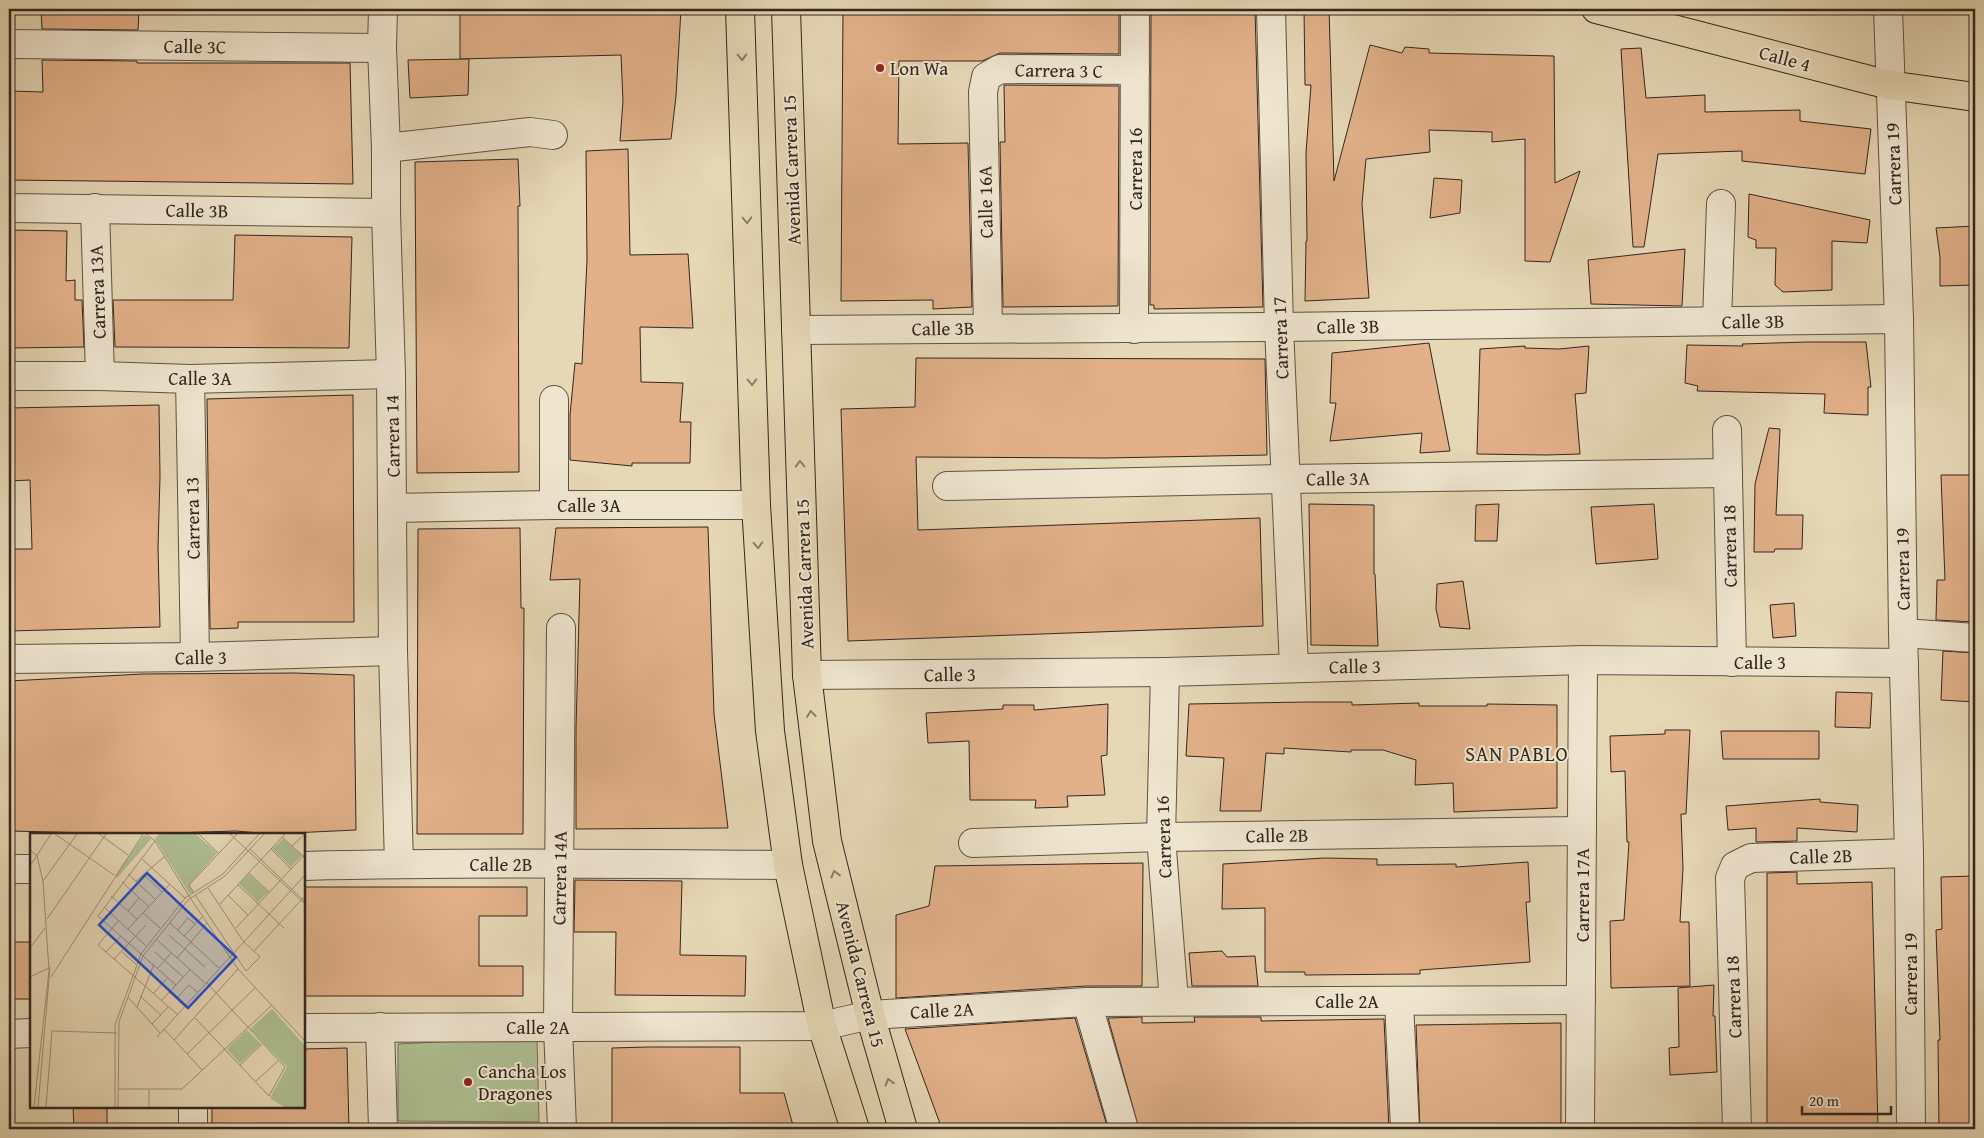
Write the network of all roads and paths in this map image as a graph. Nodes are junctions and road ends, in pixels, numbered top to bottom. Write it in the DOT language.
graph roads {
  1 [pos="383,9"];
  2 [pos="740,9"];
  3 [pos="786,9"];
  4 [pos="1135,9"];
  5 [pos="1270,9"];
  6 [pos="1596,9"];
  7 [pos="1888,9"];
  8 [pos="9,44"];
  9 [pos="382,48"];
  10 [pos="1135,70"];
  11 [pos="986,77"];
  12 [pos="1889,85"];
  13 [pos="1975,98"];
  14 [pos="553,135"];
  15 [pos="386,148"];
  16 [pos="1721,204"];
  17 [pos="9,208"];
  18 [pos="95,208"];
  19 [pos="386,213"];
  20 [pos="1899,319"];
  21 [pos="1717,321"];
  22 [pos="1279,327"];
  23 [pos="988,328"];
  24 [pos="1134,329"];
  25 [pos="796,330"];
  26 [pos="391,374"];
  27 [pos="9,376"];
  28 [pos="100,376"];
  29 [pos="190,380"];
  30 [pos="554,400"];
  31 [pos="1727,430"];
  32 [pos="1728,473"];
  33 [pos="1286,479"];
  34 [pos="948,486"];
  35 [pos="554,505"];
  36 [pos="756,505"];
  37 [pos="393,508"];
  38 [pos="561,628"];
  39 [pos="1903,633"];
  40 [pos="1975,638"];
  41 [pos="393,651"];
  42 [pos="195,657"];
  43 [pos="9,659"];
  44 [pos="1583,660"];
  45 [pos="1732,662"];
  46 [pos="1904,663"];
  47 [pos="1294,667"];
  48 [pos="1165,672"];
  49 [pos="807,675"];
  50 [pos="1582,832"];
  51 [pos="1161,837"];
  52 [pos="973,842"];
  53 [pos="1909,853"];
  54 [pos="560,863"];
  55 [pos="398,864"];
  56 [pos="788,865"];
  57 [pos="305,866"];
  58 [pos="1735,866"];
  59 [pos="9,869"];
  60 [pos="30,869"];
  61 [pos="1581,1000"];
  62 [pos="1174,1001"];
  63 [pos="1399,1001"];
  64 [pos="1087,1002"];
  65 [pos="870,1015"];
  66 [pos="822,1026"];
  67 [pos="380,1027"];
  68 [pos="558,1027"];
  69 [pos="305,1028"];
  70 [pos="30,1033"];
  71 [pos="9,1034"];
  72 [pos="193,1108"];
  73 [pos="193,1129"];
  74 [pos="382,1129"];
  75 [pos="562,1129"];
  76 [pos="855,1129"];
  77 [pos="902,1129"];
  78 [pos="1124,1129"];
  79 [pos="1405,1129"];
  80 [pos="1580,1129"];
  81 [pos="1737,1129"];
  82 [pos="1911,1129"];
  1 -- 9 [label="street, Carrera 14"];
  2 -- 36 [label="main road, one-way"];
  3 -- 25 [label="main road, Avenida Carrera 15"];
  4 -- 10 [label="street, Carrera 16"];
  5 -- 22 [label="street, Carrera 17"];
  6 -- 12 [label="main road, Calle 4"];
  7 -- 12 [label="street, Carrera 19"];
  8 -- 9 [label="street, Calle 3C"];
  9 -- 15 [label="street, Carrera 14"];
  10 -- 11 [label="street, Carrera 3 C"];
  10 -- 24 [label="street, Carrera 16"];
  11 -- 23 [label="street, Calle 16A"];
  12 -- 13 [label="main road, Calle 4"];
  12 -- 20 [label="street, Carrera 19"];
  14 -- 15 [label="street"];
  15 -- 19 [label="street, Carrera 14"];
  16 -- 21 [label="street"];
  17 -- 18 [label="street, Calle 3B"];
  18 -- 19 [label="street, Calle 3B"];
  18 -- 28 [label="street, Carrera 13A"];
  19 -- 26 [label="street, Carrera 14"];
  20 -- 21 [label="street, Calle 3B"];
  20 -- 39 [label="street, Carrera 19"];
  21 -- 22 [label="street, Calle 3B"];
  22 -- 24 [label="street, Calle 3B"];
  22 -- 33 [label="street, Carrera 17"];
  23 -- 24 [label="street, Calle 3B"];
  23 -- 25 [label="street, Calle 3B"];
  49 -- 25 [label="main road, Avenida Carrera 15, one-way"];
  26 -- 29 [label="street, Calle 3A"];
  26 -- 37 [label="street, Carrera 14"];
  27 -- 28 [label="street, Calle 3A"];
  28 -- 29 [label="street, Calle 3A"];
  29 -- 42 [label="street, Carrera 13"];
  30 -- 35 [label="street"];
  31 -- 32 [label="street, Carrera 18"];
  32 -- 33 [label="street, Calle 3A"];
  32 -- 45 [label="street, Carrera 18"];
  33 -- 34 [label="street, Calle 3A"];
  33 -- 47 [label="street, Carrera 17"];
  35 -- 36 [label="street, Calle 3A"];
  35 -- 37 [label="street, Calle 3A"];
  36 -- 56 [label="main road, one-way"];
  37 -- 41 [label="street, Carrera 14"];
  38 -- 54 [label="street, Carrera 14A"];
  39 -- 40 [label="street"];
  39 -- 46 [label="street, Carrera 19"];
  41 -- 42 [label="street, Calle 3"];
  41 -- 55 [label="street, Carrera 14"];
  42 -- 43 [label="street, Calle 3"];
  44 -- 45 [label="street, Calle 3"];
  44 -- 47 [label="street, Calle 3"];
  44 -- 50 [label="street, Carrera 17A"];
  45 -- 46 [label="street, Calle 3"];
  46 -- 53 [label="street, Carrera 19"];
  47 -- 48 [label="street, Calle 3"];
  48 -- 49 [label="street, Calle 3"];
  48 -- 51 [label="street, Carrera 16"];
  65 -- 49 [label="main road, Avenida Carrera 15, one-way"];
  50 -- 51 [label="street, Calle 2B"];
  50 -- 61 [label="street, Carrera 17A"];
  51 -- 52 [label="street, Calle 2B"];
  51 -- 62 [label="street, Carrera 16"];
  53 -- 58 [label="street, Calle 2B"];
  53 -- 82 [label="street, Carrera 19"];
  54 -- 55 [label="street, Calle 2B"];
  54 -- 56 [label="street, Calle 2B"];
  54 -- 68 [label="street, Carrera 14A"];
  55 -- 57 [label="street, Calle 2B"];
  56 -- 66 [label="main road"];
  58 -- 81 [label="street, Carrera 18"];
  59 -- 60 [label="street"];
  61 -- 63 [label="street, Calle 2A"];
  61 -- 80 [label="street, Carrera 17A"];
  62 -- 63 [label="street, Calle 2A"];
  62 -- 64 [label="street, Calle 2A"];
  63 -- 79 [label="street"];
  64 -- 65 [label="street, Calle 2A"];
  64 -- 78 [label="street"];
  65 -- 66 [label="street, Calle 2A"];
  77 -- 65 [label="main road, Avenida Carrera 15, one-way"];
  66 -- 68 [label="street, Calle 2A"];
  66 -- 76 [label="main road"];
  67 -- 68 [label="street, Calle 2A"];
  67 -- 69 [label="street, Calle 2A"];
  67 -- 74 [label="street"];
  68 -- 75 [label="street, Carrera 14A"];
  70 -- 71 [label="street"];
  72 -- 73 [label="street"];
}
